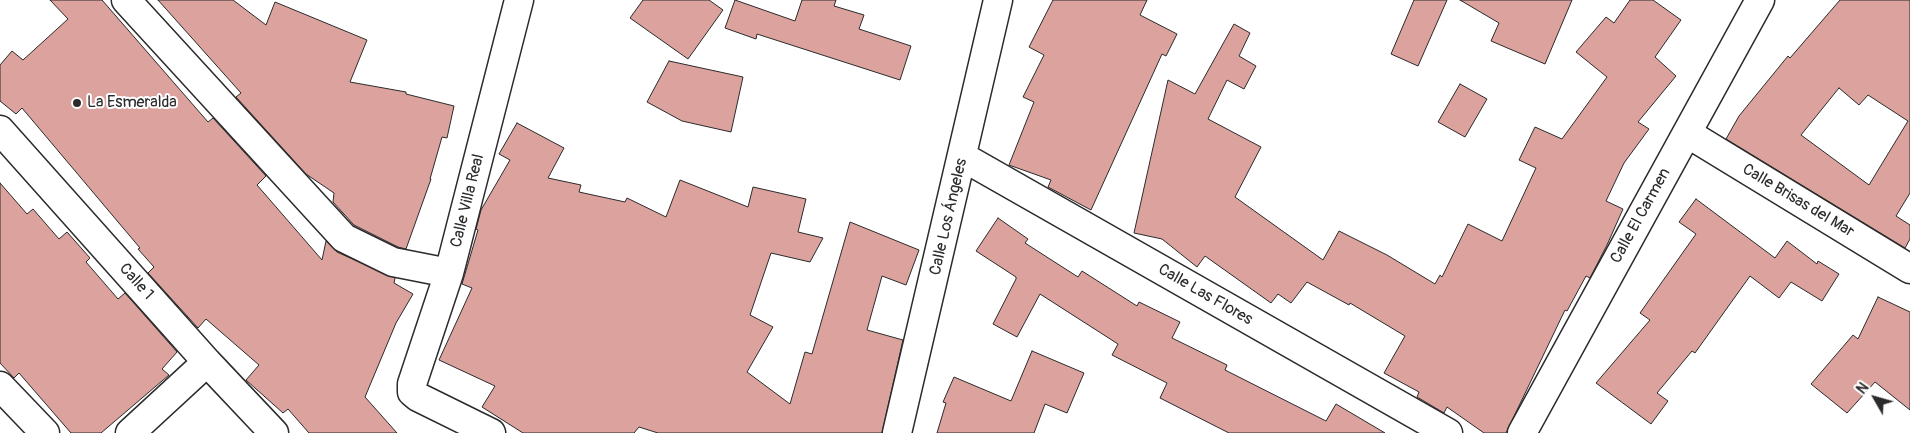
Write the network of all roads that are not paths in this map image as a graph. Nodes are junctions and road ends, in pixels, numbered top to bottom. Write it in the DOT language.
graph roads {
  1 [pos="126,0"];
  2 [pos="519,0"];
  3 [pos="998,0"];
  4 [pos="1759,0"];
  5 [pos="0,130"];
  6 [pos="1687,133"];
  7 [pos="963,157"];
  8 [pos="1910,269"];
  9 [pos="449,273"];
  10 [pos="206,362"];
  11 [pos="0,386"];
  12 [pos="45,433"];
  13 [pos="130,433"];
  14 [pos="274,433"];
  15 [pos="491,433"];
  16 [pos="897,433"];
  17 [pos="1448,433"];
  18 [pos="1522,433"];
  1 -- 9 [label="street"];
  2 -- 9 [label="street, Calle Villa Real"];
  3 -- 7 [label="street, Calle Los Ángeles"];
  4 -- 6 [label="street, Calle El Carmen"];
  5 -- 10 [label="street, Calle 1"];
  6 -- 8 [label="street, Calle Brisas del Mar"];
  6 -- 18 [label="street, Calle El Carmen"];
  7 -- 16 [label="street, Calle Los Ángeles"];
  7 -- 17 [label="street, Calle Las Flores"];
  9 -- 15 [label="street, Calle Villa Real"];
  10 -- 13 [label="street"];
  10 -- 14 [label="street, Calle 1"];
  11 -- 12 [label="street"];
}
